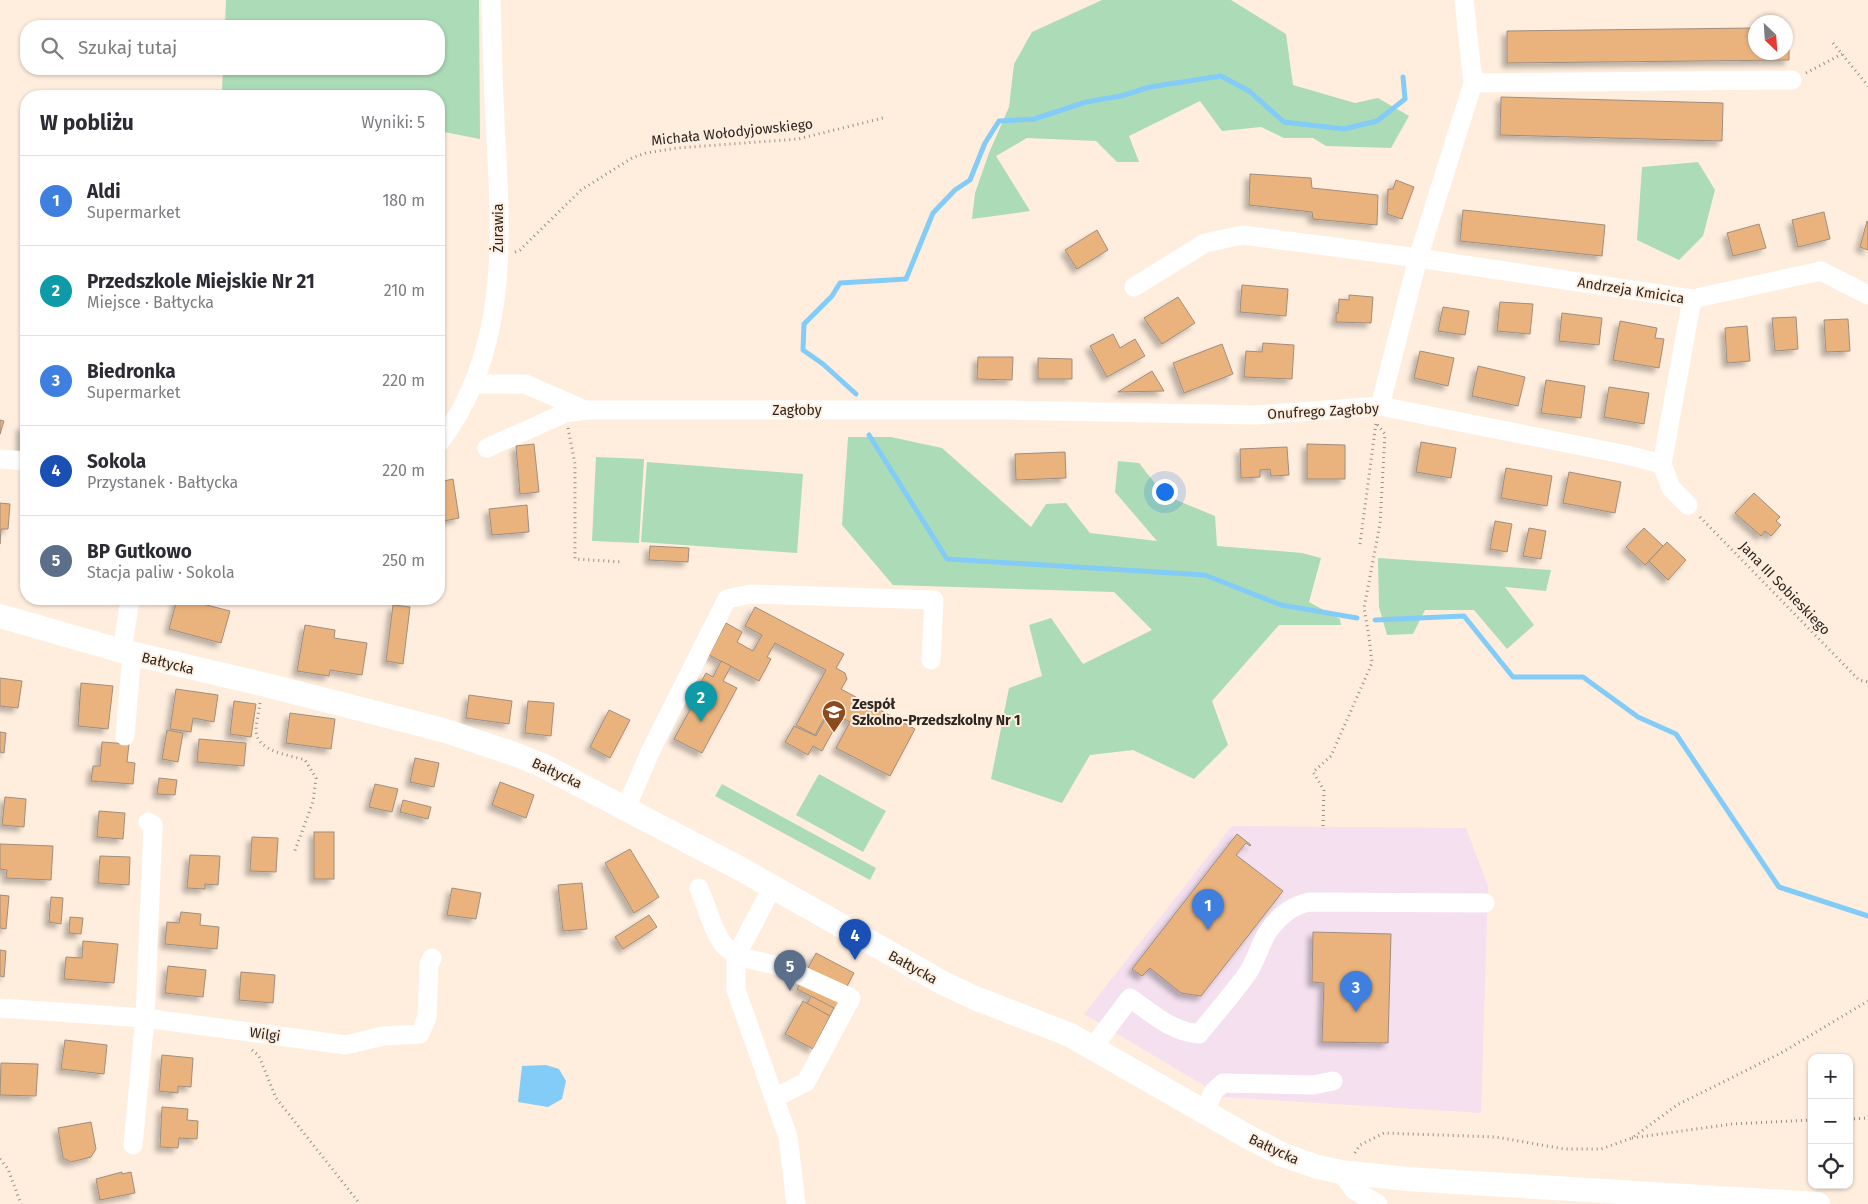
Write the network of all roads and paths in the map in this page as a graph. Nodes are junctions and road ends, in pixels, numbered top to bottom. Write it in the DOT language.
graph roads {
  1 [pos="491,0"];
  2 [pos="1464,0"];
  3 [pos="1833,43"];
  4 [pos="1842,54"];
  5 [pos="1792,80"];
  6 [pos="1473,83"];
  7 [pos="1868,86"];
  8 [pos="883,118"];
  9 [pos="1418,258"];
  10 [pos="498,259"];
  11 [pos="1134,287"];
  12 [pos="1868,295"];
  13 [pos="1692,299"];
  14 [pos="474,384"];
  15 [pos="586,410"];
  16 [pos="1008,410"];
  17 [pos="565,413"];
  18 [pos="1378,414"];
  19 [pos="445,434"];
  20 [pos="486,448"];
  21 [pos="0,459"];
  22 [pos="20,461"];
  23 [pos="1662,464"];
  24 [pos="1688,505"];
  25 [pos="1360,544"];
  26 [pos="623,562"];
  27 [pos="130,605"];
  28 [pos="0,616"];
  29 [pos="127,652"];
  30 [pos="931,660"];
  31 [pos="1868,682"];
  32 [pos="262,684"];
  33 [pos="125,736"];
  34 [pos="626,808"];
  35 [pos="148,822"];
  36 [pos="1322,826"];
  37 [pos="294,853"];
  38 [pos="699,888"];
  39 [pos="772,888"];
  40 [pos="1485,903"];
  41 [pos="736,956"];
  42 [pos="432,958"];
  43 [pos="1868,1001"];
  44 [pos="0,1008"];
  45 [pos="145,1018"];
  46 [pos="223,1029"];
  47 [pos="1092,1047"];
  48 [pos="1333,1081"];
  49 [pos="774,1098"];
  50 [pos="1204,1112"];
  51 [pos="1868,1118"];
  52 [pos="1853,1119"];
  53 [pos="1808,1120"];
  54 [pos="1632,1138"];
  55 [pos="133,1145"];
  56 [pos="0,1159"];
  57 [pos="1341,1172"];
  58 [pos="21,1204"];
  59 [pos="360,1204"];
  60 [pos="796,1204"];
  61 [pos="1378,1204"];
  62 [pos="1818,1204"];
  1 -- 10 [label="street, Żurawia"];
  2 -- 6 [label="street"];
  3 -- 4 [label="path"];
  4 -- 5 [label="path"];
  4 -- 7 [label="path"];
  5 -- 6 [label="street"];
  6 -- 9 [label="street"];
  8 -- 10 [label="path, Michała Wołodyjowskiego"];
  9 -- 11 [label="street, Andrzeja Kmicica"];
  9 -- 13 [label="street, Andrzeja Kmicica"];
  9 -- 18 [label="street"];
  10 -- 14 [label="street, Żurawia"];
  12 -- 13 [label="street, Andrzeja Kmicica"];
  13 -- 23 [label="street"];
  14 -- 15 [label="street, Zagłoby"];
  14 -- 19 [label="street, Żurawia"];
  15 -- 16 [label="street, Zagłoby"];
  15 -- 17 [label="street, Zagłoby"];
  16 -- 18 [label="street, Onufrego Zagłoby"];
  17 -- 20 [label="street, Zagłoby"];
  17 -- 26 [label="path"];
  18 -- 23 [label="street, Onufrego Zagłoby"];
  18 -- 25 [label="path"];
  18 -- 36 [label="path"];
  21 -- 22 [label="street"];
  23 -- 24 [label="street"];
  24 -- 31 [label="path, Jana III Sobieskiego"];
  27 -- 29 [label="street"];
  28 -- 29 [label="main road, Bałtycka"];
  29 -- 32 [label="main road, Bałtycka"];
  29 -- 33 [label="street"];
  30 -- 34 [label="street"];
  32 -- 34 [label="main road, Bałtycka"];
  32 -- 37 [label="path"];
  34 -- 39 [label="main road, Bałtycka"];
  35 -- 45 [label="street"];
  38 -- 41 [label="street"];
  39 -- 41 [label="street"];
  39 -- 47 [label="main road, Bałtycka"];
  40 -- 47 [label="street"];
  41 -- 49 [label="street"];
  41 -- 49 [label="street"];
  42 -- 46 [label="street, Wilgi"];
  43 -- 54 [label="path"];
  44 -- 45 [label="street, Wilgi"];
  45 -- 46 [label="street, Wilgi"];
  45 -- 55 [label="street"];
  46 -- 59 [label="path"];
  47 -- 50 [label="main road, Bałtycka"];
  48 -- 50 [label="street"];
  49 -- 60 [label="street"];
  50 -- 57 [label="main road, Bałtycka"];
  51 -- 52 [label="path"];
  53 -- 54 [label="path"];
  54 -- 57 [label="path"];
  56 -- 58 [label="path"];
  57 -- 61 [label="street"];
  57 -- 62 [label="main road, Bałtycka"];
}
